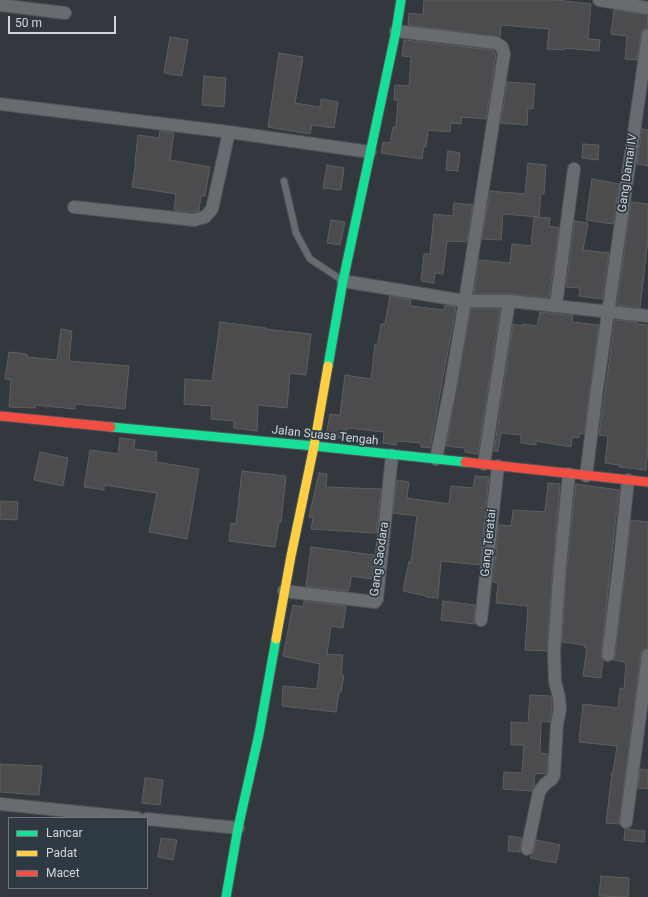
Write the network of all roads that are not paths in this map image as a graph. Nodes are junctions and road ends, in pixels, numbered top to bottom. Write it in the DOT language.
graph roads {
  1 [pos="401,0"];
  2 [pos="599,0"];
  3 [pos="0,5"];
  4 [pos="648,8"];
  5 [pos="65,13"];
  6 [pos="396,31"];
  7 [pos="648,35"];
  8 [pos="0,104"];
  9 [pos="229,132"];
  10 [pos="370,152"];
  11 [pos="574,169"];
  12 [pos="284,181"];
  13 [pos="74,207"];
  14 [pos="343,281"];
  15 [pos="465,301"];
  16 [pos="509,301"];
  17 [pos="556,306"];
  18 [pos="608,311"];
  19 [pos="648,316"];
  20 [pos="0,416"];
  21 [pos="314,446"];
  22 [pos="392,455"];
  23 [pos="436,459"];
  24 [pos="484,464"];
  25 [pos="498,466"];
  26 [pos="569,474"];
  27 [pos="586,476"];
  28 [pos="628,480"];
  29 [pos="648,482"];
  30 [pos="291,592"];
  31 [pos="481,620"];
  32 [pos="608,655"];
  33 [pos="648,655"];
  34 [pos="0,804"];
  35 [pos="127,817"];
  36 [pos="148,819"];
  37 [pos="626,822"];
  38 [pos="238,828"];
  39 [pos="527,850"];
  40 [pos="226,897"];
  1 -- 6 [label="street"];
  2 -- 4 [label="street"];
  3 -- 5 [label="street"];
  6 -- 10 [label="street"];
  6 -- 15 [label="street"];
  7 -- 18 [label="street, Gang Damai IV"];
  8 -- 9 [label="street"];
  9 -- 10 [label="street"];
  9 -- 13 [label="street"];
  10 -- 14 [label="street"];
  11 -- 17 [label="street"];
  12 -- 14 [label="lane"];
  14 -- 15 [label="street"];
  14 -- 21 [label="street"];
  15 -- 16 [label="street"];
  15 -- 23 [label="street"];
  16 -- 17 [label="street"];
  16 -- 24 [label="street"];
  17 -- 18 [label="street"];
  18 -- 19 [label="street"];
  18 -- 27 [label="street, Gang Damai IV"];
  20 -- 21 [label="street, Jalan Suasa Tengah"];
  21 -- 22 [label="street, Jalan Suasa Tengah"];
  21 -- 30 [label="street"];
  22 -- 23 [label="street, Jalan Suasa Tengah"];
  22 -- 30 [label="street, Gang Saodara"];
  23 -- 24 [label="street, Jalan Suasa Tengah"];
  24 -- 25 [label="street, Jalan Suasa Tengah"];
  25 -- 26 [label="street, Jalan Suasa Tengah"];
  25 -- 31 [label="street, Gang Teratai"];
  26 -- 27 [label="street, Jalan Suasa Tengah"];
  26 -- 39 [label="street"];
  27 -- 28 [label="street, Jalan Suasa Tengah"];
  28 -- 29 [label="street, Jalan Suasa Tengah"];
  28 -- 32 [label="street"];
  30 -- 38 [label="street"];
  33 -- 37 [label="street"];
  34 -- 35 [label="street"];
  36 -- 38 [label="street"];
  38 -- 40 [label="street"];
}
